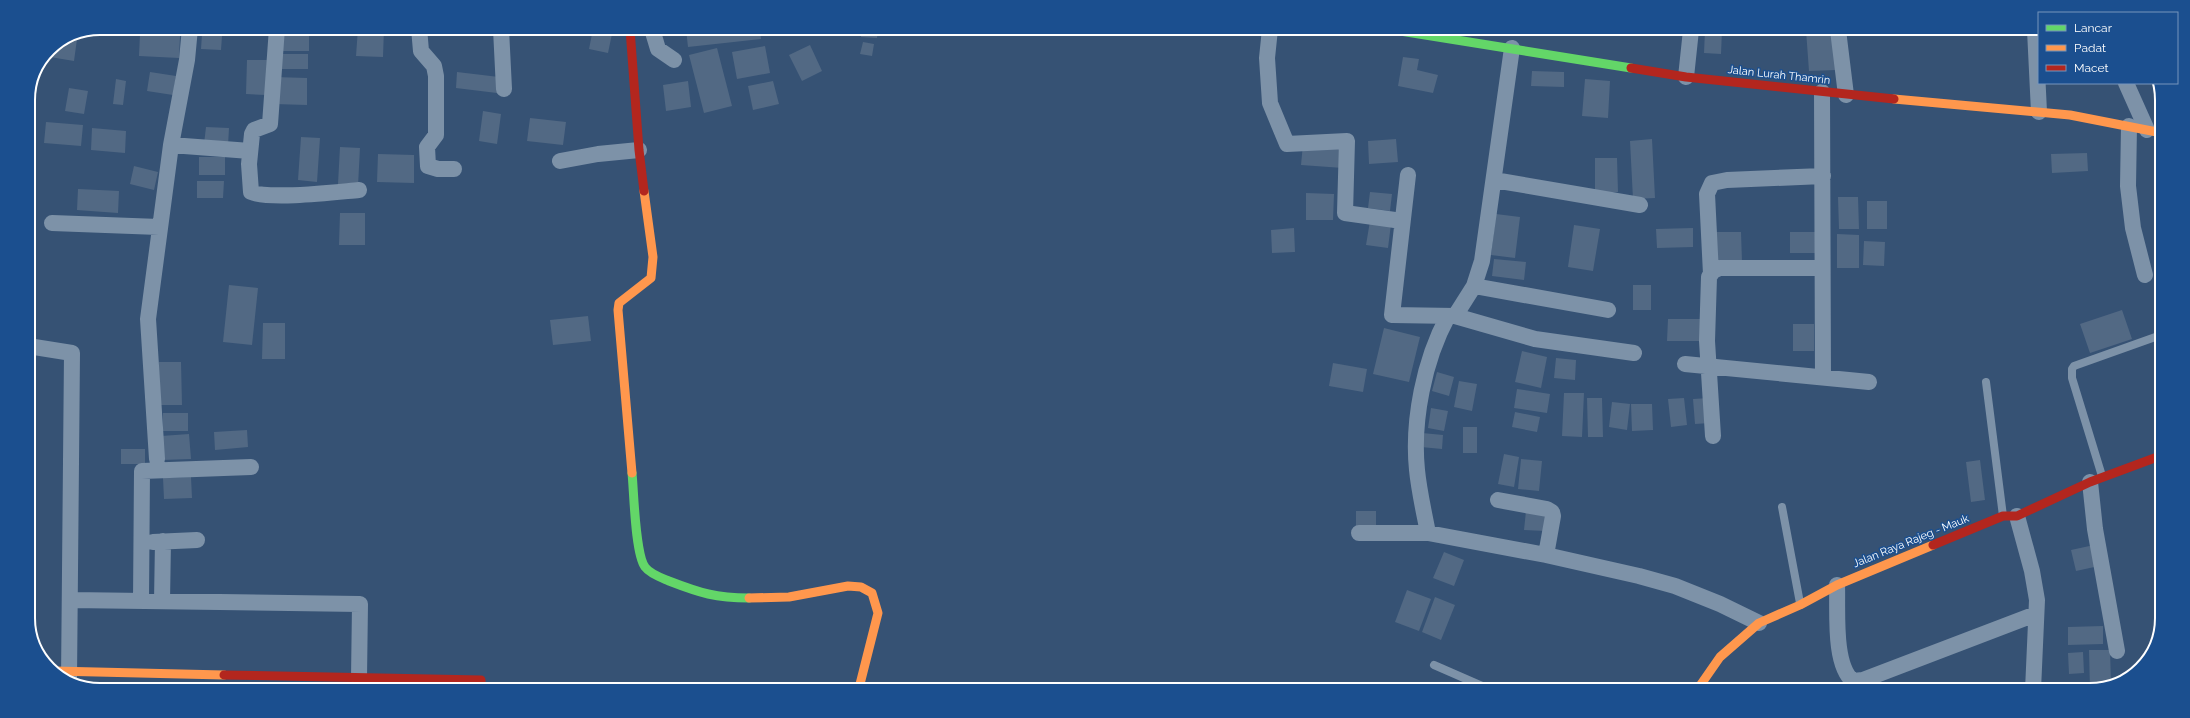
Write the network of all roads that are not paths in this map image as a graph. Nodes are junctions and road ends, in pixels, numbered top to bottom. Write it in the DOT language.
graph roads {
  1 [pos="189,35"];
  2 [pos="276,35"];
  3 [pos="420,35"];
  4 [pos="501,35"];
  5 [pos="630,35"];
  6 [pos="654,35"];
  7 [pos="1269,35"];
  8 [pos="1427,35"];
  9 [pos="1690,35"];
  10 [pos="1839,35"];
  11 [pos="2036,35"];
  12 [pos="1512,48"];
  13 [pos="674,60"];
  14 [pos="1686,77"];
  15 [pos="2127,84"];
  16 [pos="504,89"];
  17 [pos="1822,92"];
  18 [pos="1846,95"];
  19 [pos="2039,112"];
  20 [pos="2129,126"];
  21 [pos="2154,131"];
  22 [pos="172,145"];
  23 [pos="250,150"];
  24 [pos="639,150"];
  25 [pos="560,161"];
  26 [pos="454,169"];
  27 [pos="1408,175"];
  28 [pos="1823,176"];
  29 [pos="1494,180"];
  30 [pos="359,190"];
  31 [pos="1640,206"];
  32 [pos="1402,221"];
  33 [pos="52,223"];
  34 [pos="159,227"];
  35 [pos="1822,268"];
  36 [pos="1711,274"];
  37 [pos="2145,275"];
  38 [pos="1474,286"];
  39 [pos="1608,310"];
  40 [pos="1451,316"];
  41 [pos="2155,336"];
  42 [pos="35,347"];
  43 [pos="1634,353"];
  44 [pos="1685,364"];
  45 [pos="1708,366"];
  46 [pos="1823,377"];
  47 [pos="1869,382"];
  48 [pos="1986,382"];
  49 [pos="1713,436"];
  50 [pos="2155,458"];
  51 [pos="157,459"];
  52 [pos="250,467"];
  53 [pos="2096,480"];
  54 [pos="1498,500"];
  55 [pos="1782,507"];
  56 [pos="2010,516"];
  57 [pos="1359,533"];
  58 [pos="1428,533"];
  59 [pos="197,540"];
  60 [pos="163,541"];
  61 [pos="142,542"];
  62 [pos="1546,555"];
  63 [pos="1837,585"];
  64 [pos="71,600"];
  65 [pos="141,601"];
  66 [pos="162,601"];
  67 [pos="1800,605"];
  68 [pos="2036,614"];
  69 [pos="1759,623"];
  70 [pos="2117,651"];
  71 [pos="1434,665"];
  72 [pos="64,672"];
  73 [pos="68,674"];
  74 [pos="140,680"];
  75 [pos="210,681"];
  76 [pos="349,681"];
  77 [pos="277,682"];
  78 [pos="412,683"];
  79 [pos="481,683"];
  80 [pos="860,683"];
  81 [pos="1475,683"];
  82 [pos="1702,683"];
  83 [pos="2033,683"];
  1 -- 22 [label="street"];
  2 -- 23 [label="street"];
  3 -- 26 [label="street"];
  4 -- 16 [label="street"];
  5 -- 24 [label="street"];
  6 -- 13 [label="street"];
  7 -- 32 [label="street"];
  8 -- 12 [label="street, Jalan Lurah Thamrin"];
  9 -- 14 [label="street"];
  10 -- 18 [label="street"];
  11 -- 19 [label="street"];
  12 -- 14 [label="street, Jalan Lurah Thamrin"];
  12 -- 29 [label="street"];
  14 -- 17 [label="street, Jalan Lurah Thamrin"];
  15 -- 21 [label="street"];
  17 -- 18 [label="street, Jalan Lurah Thamrin"];
  17 -- 28 [label="street"];
  18 -- 19 [label="street, Jalan Lurah Thamrin"];
  19 -- 20 [label="street, Jalan Lurah Thamrin"];
  20 -- 21 [label="street, Jalan Lurah Thamrin"];
  20 -- 37 [label="street"];
  22 -- 23 [label="street"];
  22 -- 34 [label="street"];
  23 -- 30 [label="street"];
  24 -- 25 [label="street"];
  24 -- 80 [label="street"];
  27 -- 32 [label="street"];
  28 -- 35 [label="street"];
  28 -- 36 [label="street"];
  29 -- 31 [label="street"];
  29 -- 38 [label="street"];
  32 -- 40 [label="street"];
  33 -- 34 [label="street"];
  34 -- 51 [label="street"];
  35 -- 36 [label="street"];
  35 -- 46 [label="street"];
  36 -- 45 [label="street"];
  38 -- 39 [label="street"];
  38 -- 40 [label="street"];
  40 -- 43 [label="street"];
  40 -- 58 [label="street"];
  41 -- 53 [label="lane"];
  42 -- 64 [label="street"];
  44 -- 45 [label="street"];
  45 -- 46 [label="street"];
  45 -- 49 [label="street"];
  46 -- 47 [label="street"];
  48 -- 56 [label="lane"];
  50 -- 53 [label="street, Jalan Raya Rajeg - Mauk"];
  52 -- 61 [label="street"];
  53 -- 56 [label="street, Jalan Raya Rajeg - Mauk"];
  53 -- 70 [label="street"];
  54 -- 62 [label="street"];
  55 -- 67 [label="lane"];
  56 -- 63 [label="street, Jalan Raya Rajeg - Mauk"];
  56 -- 68 [label="street"];
  57 -- 58 [label="street"];
  58 -- 62 [label="street"];
  59 -- 60 [label="street"];
  60 -- 61 [label="street"];
  60 -- 66 [label="street"];
  61 -- 65 [label="street"];
  62 -- 69 [label="street"];
  63 -- 67 [label="street, Jalan Raya Rajeg - Mauk"];
  63 -- 68 [label="street"];
  64 -- 65 [label="street"];
  64 -- 72 [label="street"];
  65 -- 66 [label="street"];
  66 -- 76 [label="street"];
  67 -- 69 [label="street, Jalan Raya Rajeg - Mauk"];
  68 -- 83 [label="street"];
  69 -- 82 [label="street, Jalan Raya Rajeg - Mauk"];
  71 -- 81 [label="lane"];
  73 -- 74 [label="street"];
  74 -- 75 [label="street"];
  75 -- 77 [label="street"];
  76 -- 77 [label="street"];
  76 -- 78 [label="street"];
  78 -- 79 [label="street"];
}
